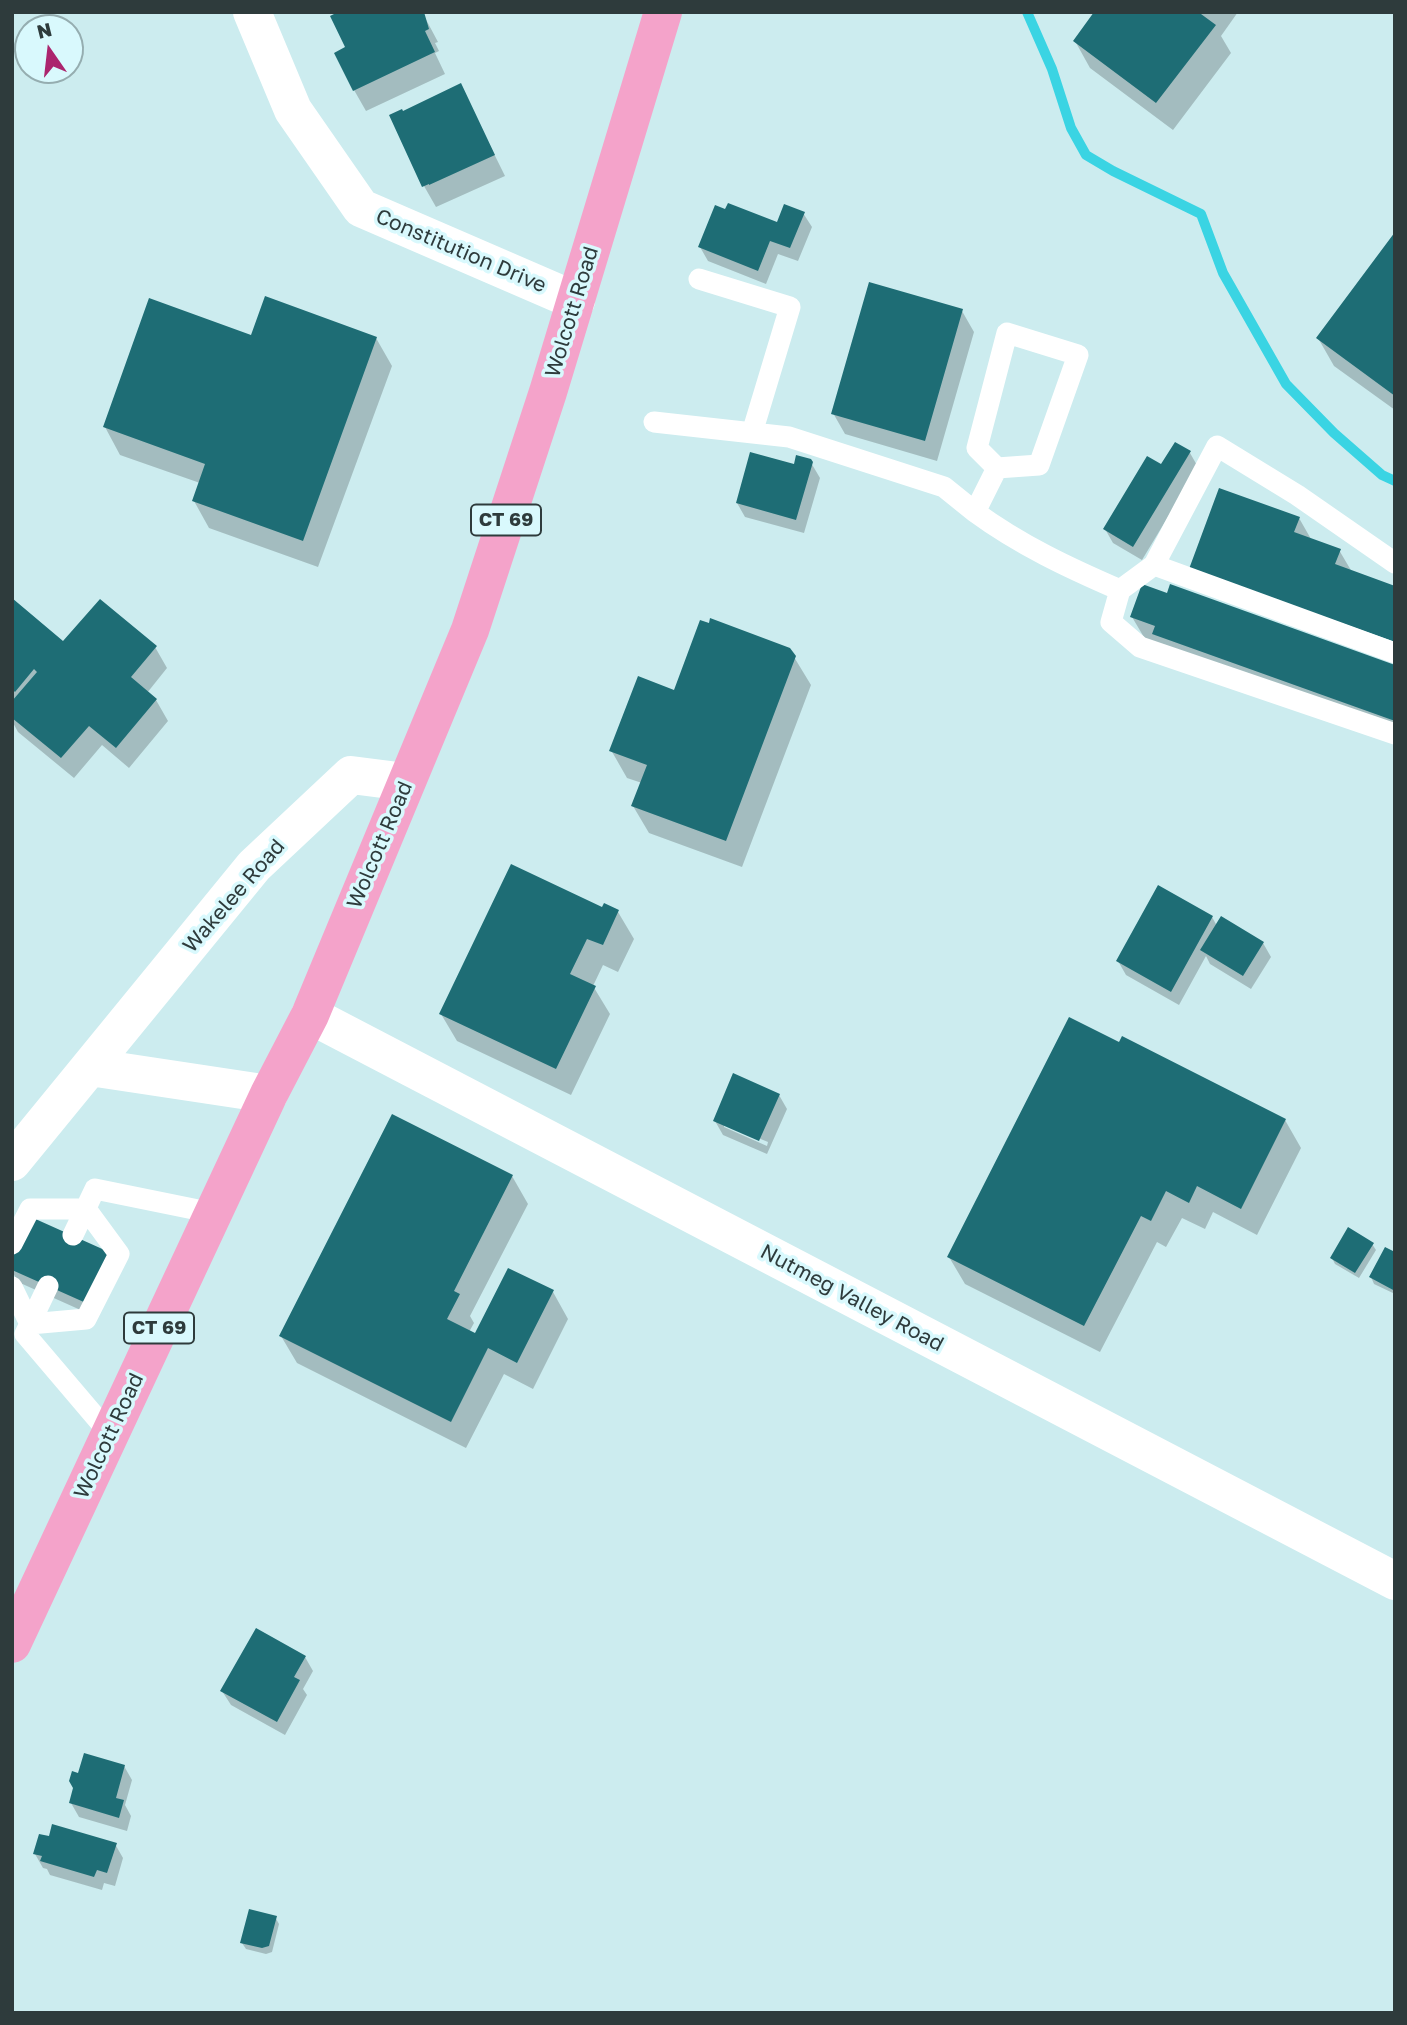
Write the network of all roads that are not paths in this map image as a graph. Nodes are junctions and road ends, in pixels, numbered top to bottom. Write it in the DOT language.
graph roads {
  1 [pos="252,12"];
  2 [pos="663,12"];
  3 [pos="699,278"];
  4 [pos="576,301"];
  5 [pos="654,422"];
  6 [pos="752,433"];
  7 [pos="997,468"];
  8 [pos="975,512"];
  9 [pos="1395,564"];
  10 [pos="1154,565"];
  11 [pos="1121,590"];
  12 [pos="1395,653"];
  13 [pos="1395,734"];
  14 [pos="406,782"];
  15 [pos="310,1015"];
  16 [pos="90,1067"];
  17 [pos="269,1094"];
  18 [pos="12,1162"];
  19 [pos="86,1209"];
  20 [pos="213,1213"];
  21 [pos="73,1235"];
  22 [pos="12,1244"];
  23 [pos="48,1286"];
  24 [pos="12,1287"];
  25 [pos="30,1324"];
  26 [pos="110,1434"];
  27 [pos="1395,1581"];
  28 [pos="12,1644"];
  1 -- 4 [label="street, Constitution Drive"];
  2 -- 4 [label="main road, Wolcott Road / CT 69"];
  3 -- 6 [label="lane"];
  4 -- 14 [label="main road, Wolcott Road / CT 69"];
  5 -- 6 [label="lane"];
  6 -- 8 [label="lane"];
  7 -- 7 [label="lane"];
  7 -- 8 [label="lane"];
  8 -- 11 [label="lane"];
  9 -- 10 [label="lane"];
  10 -- 11 [label="lane"];
  10 -- 12 [label="lane"];
  11 -- 13 [label="lane"];
  14 -- 15 [label="main road, Wolcott Road / CT 69"];
  14 -- 16 [label="street, Wakelee Road"];
  15 -- 17 [label="main road, Wolcott Road / CT 69"];
  15 -- 27 [label="street, Nutmeg Valley Road"];
  16 -- 17 [label="street"];
  16 -- 18 [label="street, Wakelee Road"];
  17 -- 20 [label="main road, Wolcott Road / CT 69"];
  19 -- 20 [label="lane"];
  19 -- 21 [label="lane"];
  19 -- 22 [label="lane"];
  19 -- 25 [label="lane"];
  20 -- 26 [label="main road, Wolcott Road / CT 69"];
  23 -- 25 [label="lane"];
  24 -- 25 [label="lane"];
  25 -- 26 [label="lane"];
  26 -- 28 [label="main road, Wolcott Road / CT 69"];
}
